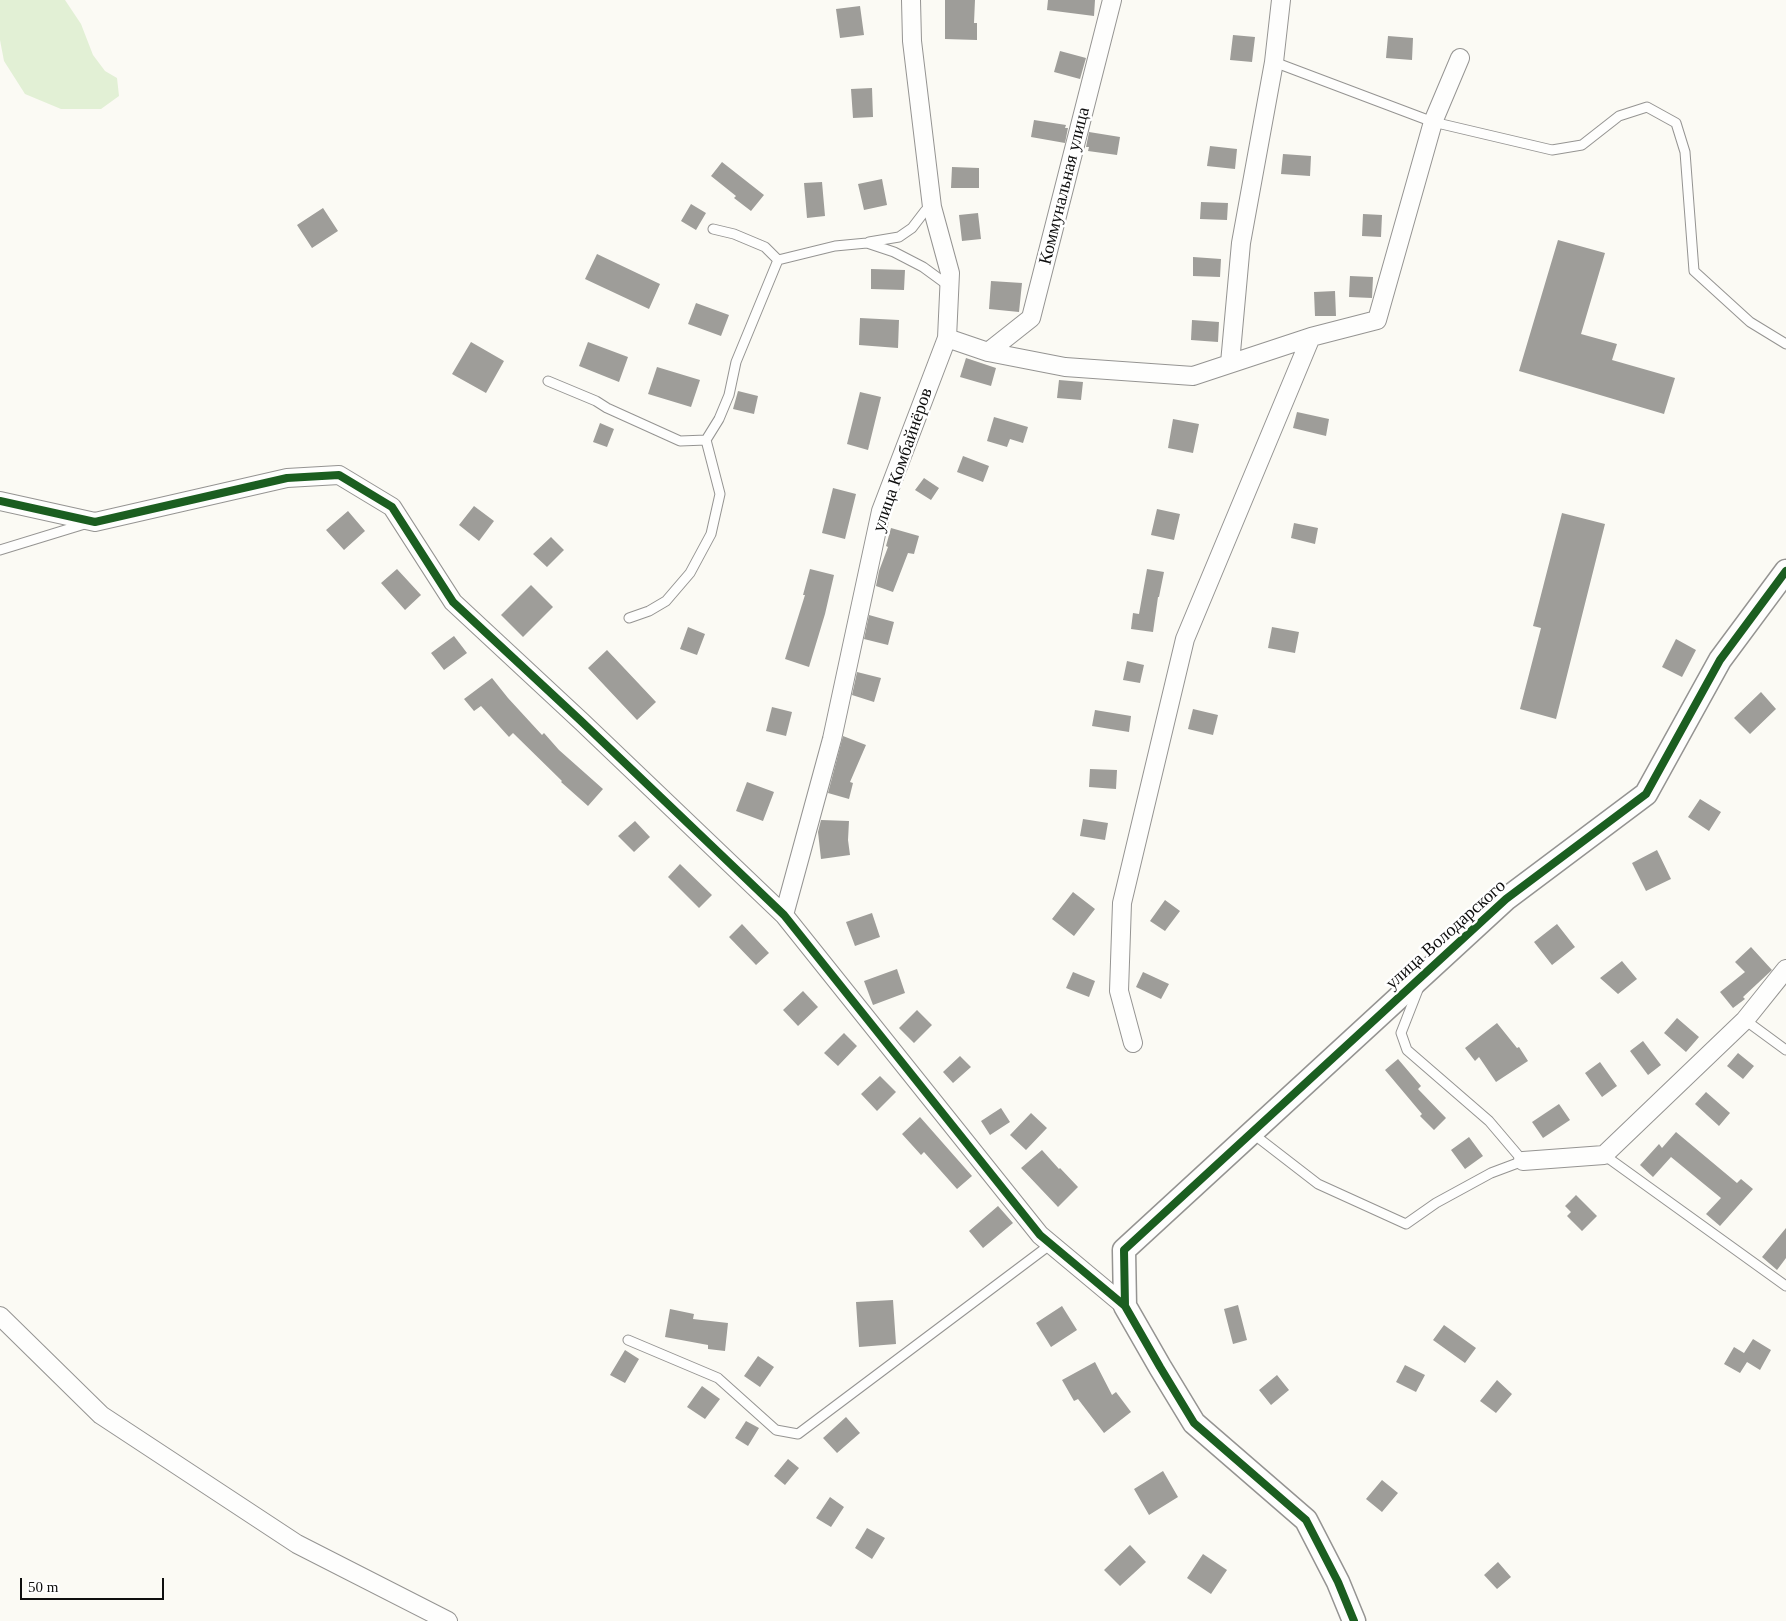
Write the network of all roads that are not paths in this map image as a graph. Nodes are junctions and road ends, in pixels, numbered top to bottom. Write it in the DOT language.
graph roads {
  1 [pos="911,0"];
  2 [pos="1112,0"];
  3 [pos="1281,0"];
  4 [pos="1460,58"];
  5 [pos="1274,62"];
  6 [pos="1433,122"];
  7 [pos="932,207"];
  8 [pos="713,229"];
  9 [pos="867,243"];
  10 [pos="778,260"];
  11 [pos="949,286"];
  12 [pos="1311,337"];
  13 [pos="947,338"];
  14 [pos="1786,344"];
  15 [pos="988,352"];
  16 [pos="1230,362"];
  17 [pos="548,381"];
  18 [pos="706,440"];
  19 [pos="0,501"];
  20 [pos="95,522"];
  21 [pos="0,550"];
  22 [pos="1786,571"];
  23 [pos="629,618"];
  24 [pos="784,915"];
  25 [pos="1786,969"];
  26 [pos="1425,973"];
  27 [pos="1745,1020"];
  28 [pos="1133,1043"];
  29 [pos="1786,1050"];
  30 [pos="1252,1132"];
  31 [pos="1604,1154"];
  32 [pos="1523,1161"];
  33 [pos="1050,1244"];
  34 [pos="1786,1286"];
  35 [pos="1125,1306"];
  36 [pos="0,1316"];
  37 [pos="628,1340"];
  38 [pos="448,1621"];
  39 [pos="1354,1621"];
  1 -- 7 [label="street, улица Комбайнёров"];
  2 -- 15 [label="street, Коммунальная улица"];
  3 -- 5 [label="street"];
  4 -- 6 [label="street"];
  5 -- 6 [label="lane"];
  5 -- 16 [label="street"];
  6 -- 12 [label="street"];
  6 -- 14 [label="lane"];
  7 -- 9 [label="lane"];
  7 -- 11 [label="street, улица Комбайнёров"];
  8 -- 10 [label="lane"];
  9 -- 10 [label="lane"];
  9 -- 11 [label="lane"];
  10 -- 18 [label="lane"];
  11 -- 13 [label="street, улица Комбайнёров"];
  12 -- 16 [label="street"];
  12 -- 28 [label="street"];
  13 -- 15 [label="street"];
  13 -- 24 [label="street, улица Комбайнёров"];
  15 -- 16 [label="street"];
  17 -- 18 [label="lane"];
  18 -- 23 [label="lane"];
  19 -- 20 [label="street"];
  20 -- 21 [label="lane"];
  20 -- 24 [label="street"];
  22 -- 26 [label="street, улица Володарского"];
  24 -- 33 [label="street"];
  25 -- 27 [label="street"];
  26 -- 30 [label="street, улица Володарского"];
  26 -- 32 [label="lane"];
  27 -- 29 [label="lane"];
  27 -- 31 [label="street"];
  30 -- 32 [label="lane"];
  30 -- 35 [label="street, улица Володарского"];
  31 -- 32 [label="street"];
  31 -- 34 [label="lane"];
  33 -- 35 [label="street"];
  33 -- 37 [label="lane"];
  35 -- 39 [label="street"];
  36 -- 38 [label="street"];
}
